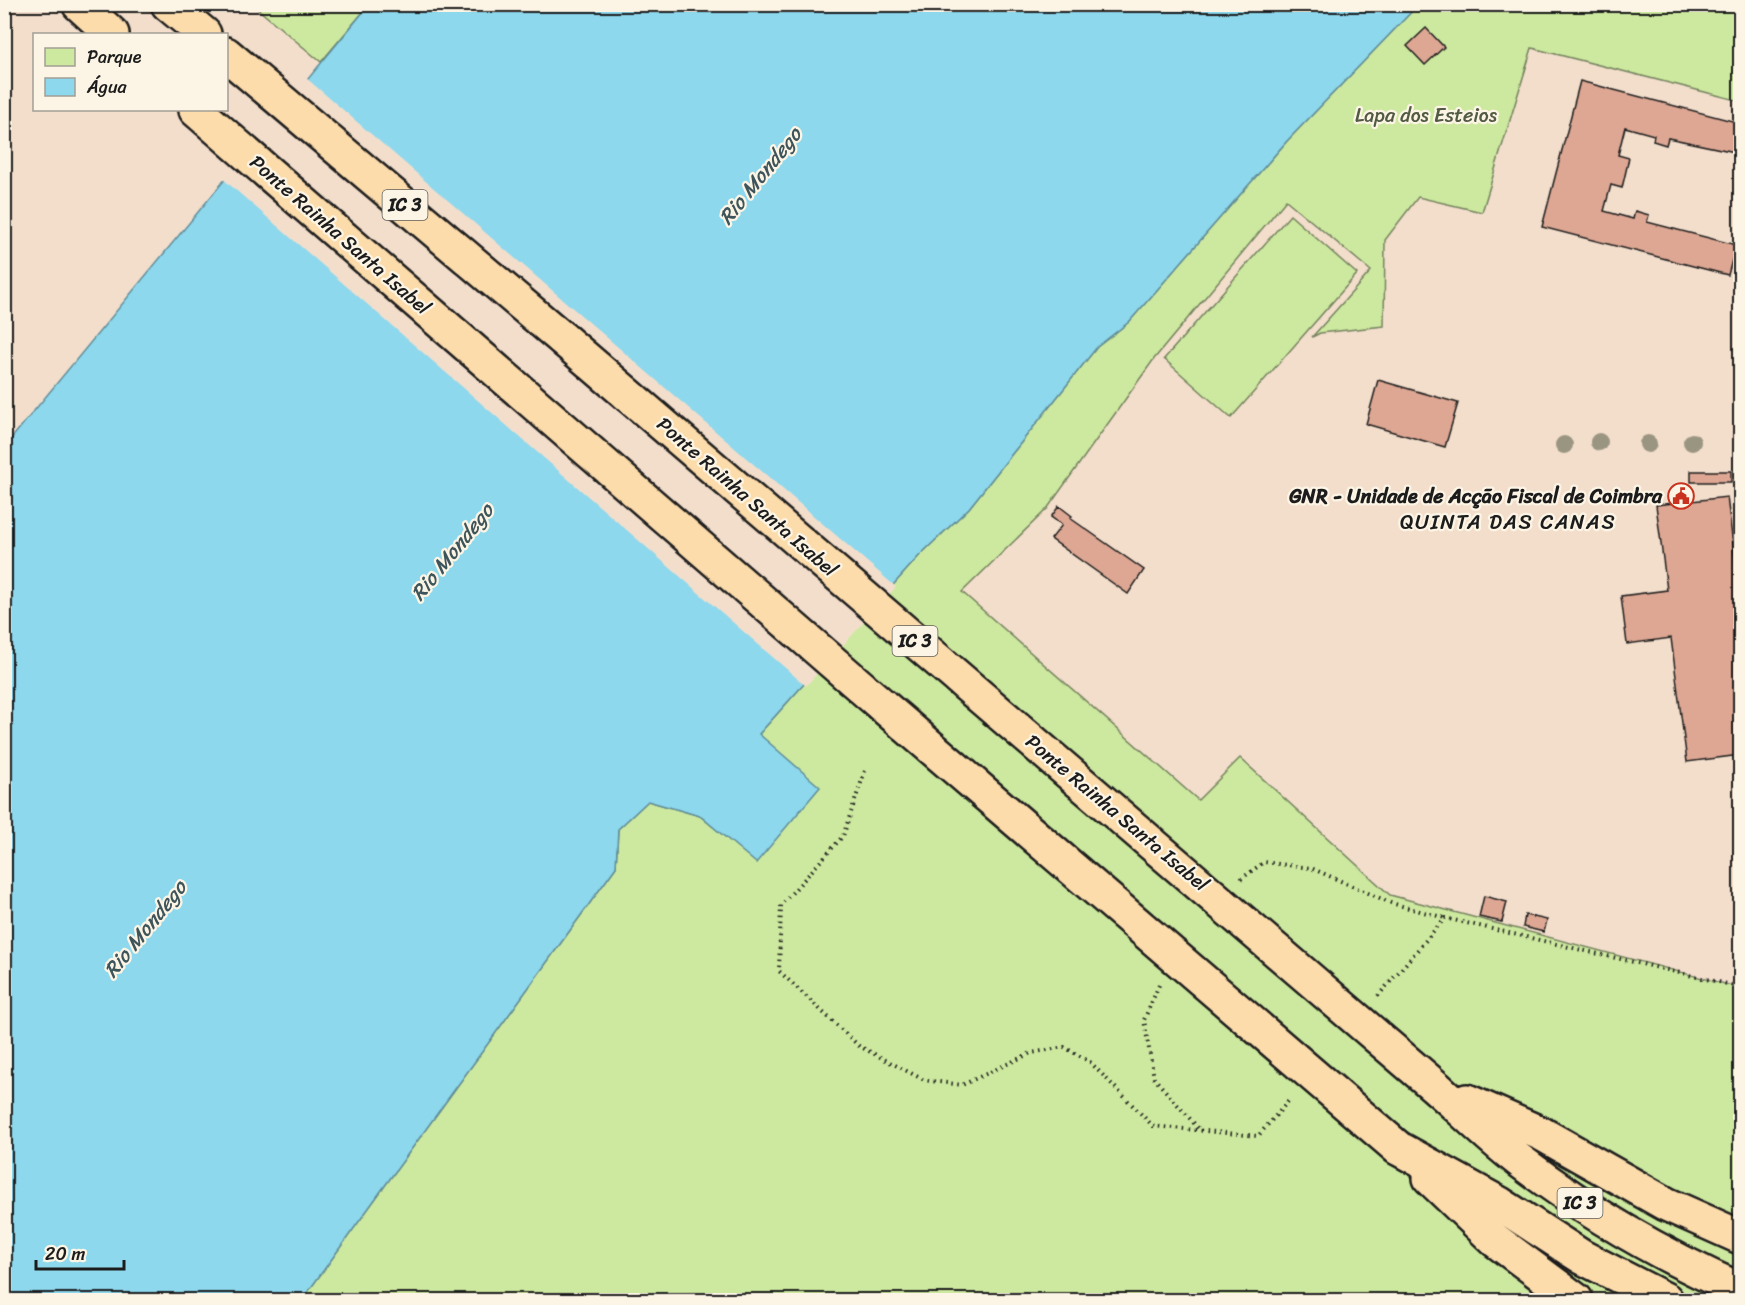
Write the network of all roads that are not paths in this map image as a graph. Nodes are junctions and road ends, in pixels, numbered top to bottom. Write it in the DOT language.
graph roads {
  1 [pos="79,4"];
  2 [pos="168,4"];
  3 [pos="111,33"];
  4 [pos="203,33"];
  5 [pos="228,56"];
  6 [pos="197,111"];
  7 [pos="1438,1089"];
  8 [pos="1398,1148"];
  9 [pos="1740,1237"];
  10 [pos="1740,1290"];
  11 [pos="1576,1300"];
  12 [pos="1666,1300"];
  1 -- 3 [label="highway"];
  2 -- 4 [label="highway"];
  5 -- 7 [label="highway, Ponte Rainha Santa Isabel / IC 3, bridge"];
  6 -- 8 [label="highway, Ponte Rainha Santa Isabel / IC 3, bridge"];
  7 -- 9 [label="highway, IC 3"];
  7 -- 10 [label="highway, IC 3"];
  8 -- 11 [label="highway, IC 3"];
  8 -- 12 [label="highway, IC 3"];
}
